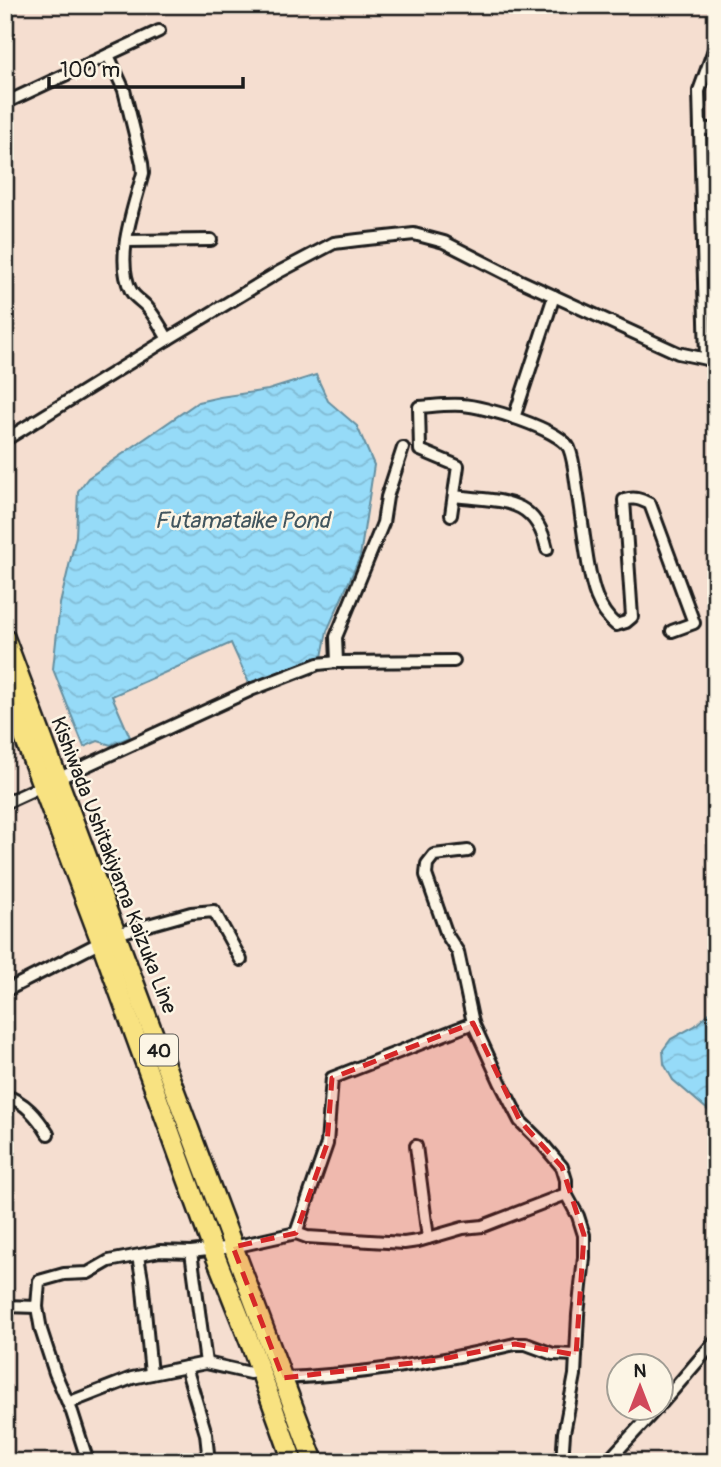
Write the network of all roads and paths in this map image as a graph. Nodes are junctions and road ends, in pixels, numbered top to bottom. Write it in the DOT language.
graph roads {
  1 [pos="159,31"];
  2 [pos="715,49"];
  3 [pos="108,55"];
  4 [pos="5,103"];
  5 [pos="701,128"];
  6 [pos="716,130"];
  7 [pos="211,240"];
  8 [pos="126,241"];
  9 [pos="554,296"];
  10 [pos="168,339"];
  11 [pos="711,360"];
  12 [pos="514,418"];
  13 [pos="5,440"];
  14 [pos="403,448"];
  15 [pos="454,496"];
  16 [pos="451,515"];
  17 [pos="547,549"];
  18 [pos="672,631"];
  19 [pos="5,638"];
  20 [pos="454,661"];
  21 [pos="337,662"];
  22 [pos="5,687"];
  23 [pos="49,783"];
  24 [pos="5,803"];
  25 [pos="468,851"];
  26 [pos="108,938"];
  27 [pos="241,960"];
  28 [pos="5,991"];
  29 [pos="473,1023"];
  30 [pos="5,1096"];
  31 [pos="48,1134"];
  32 [pos="416,1146"];
  33 [pos="566,1194"];
  34 [pos="296,1233"];
  35 [pos="428,1238"];
  36 [pos="233,1247"];
  37 [pos="213,1250"];
  38 [pos="191,1252"];
  39 [pos="138,1256"];
  40 [pos="5,1306"];
  41 [pos="37,1307"];
  42 [pos="716,1340"];
  43 [pos="576,1355"];
  44 [pos="206,1363"];
  45 [pos="187,1367"];
  46 [pos="261,1371"];
  47 [pos="151,1374"];
  48 [pos="283,1378"];
  49 [pos="676,1387"];
  50 [pos="68,1403"];
  51 [pos="644,1422"];
  52 [pos="88,1462"];
  53 [pos="209,1462"];
  54 [pos="293,1462"];
  55 [pos="314,1462"];
  56 [pos="562,1462"];
  57 [pos="607,1462"];
  1 -- 3 [label="street"];
  2 -- 5 [label="street"];
  3 -- 4 [label="street"];
  3 -- 8 [label="street"];
  5 -- 6 [label="street"];
  5 -- 11 [label="street"];
  7 -- 8 [label="street"];
  8 -- 10 [label="street"];
  9 -- 10 [label="street"];
  9 -- 11 [label="street"];
  9 -- 12 [label="street"];
  10 -- 13 [label="street"];
  12 -- 15 [label="street"];
  12 -- 18 [label="street"];
  14 -- 21 [label="street"];
  15 -- 16 [label="street"];
  15 -- 17 [label="street"];
  19 -- 23 [label="main road, Kishiwada Ushitakiyama Kaizuka Line / 40"];
  20 -- 21 [label="street"];
  21 -- 23 [label="street"];
  22 -- 23 [label="main road, Kishiwada Ushitakiyama Kaizuka Line / 40"];
  23 -- 24 [label="street"];
  23 -- 26 [label="main road, Kishiwada Ushitakiyama Kaizuka Line / 40"];
  25 -- 29 [label="street"];
  26 -- 27 [label="street"];
  26 -- 28 [label="street"];
  26 -- 36 [label="main road, Kishiwada Ushitakiyama Kaizuka Line / 40"];
  26 -- 37 [label="main road, Kishiwada Ushitakiyama Kaizuka Line / 40"];
  29 -- 33 [label="street"];
  29 -- 34 [label="street"];
  30 -- 31 [label="street"];
  32 -- 35 [label="street"];
  33 -- 35 [label="street"];
  33 -- 43 [label="street"];
  34 -- 35 [label="street"];
  34 -- 36 [label="street"];
  36 -- 37 [label="street"];
  36 -- 48 [label="main road, Kishiwada Ushitakiyama Kaizuka Line / 40"];
  37 -- 38 [label="street"];
  37 -- 46 [label="main road, Kishiwada Ushitakiyama Kaizuka Line / 40"];
  38 -- 39 [label="street"];
  38 -- 44 [label="street"];
  39 -- 41 [label="street"];
  39 -- 47 [label="street"];
  40 -- 41 [label="street"];
  41 -- 50 [label="street"];
  42 -- 49 [label="street"];
  43 -- 48 [label="street"];
  43 -- 56 [label="street"];
  44 -- 45 [label="street"];
  44 -- 46 [label="street"];
  45 -- 47 [label="street"];
  45 -- 53 [label="street"];
  46 -- 54 [label="main road, Kishiwada Ushitakiyama Kaizuka Line / 40"];
  47 -- 50 [label="street"];
  48 -- 55 [label="main road, Kishiwada Ushitakiyama Kaizuka Line / 40"];
  50 -- 52 [label="street"];
  51 -- 57 [label="street"];
}
